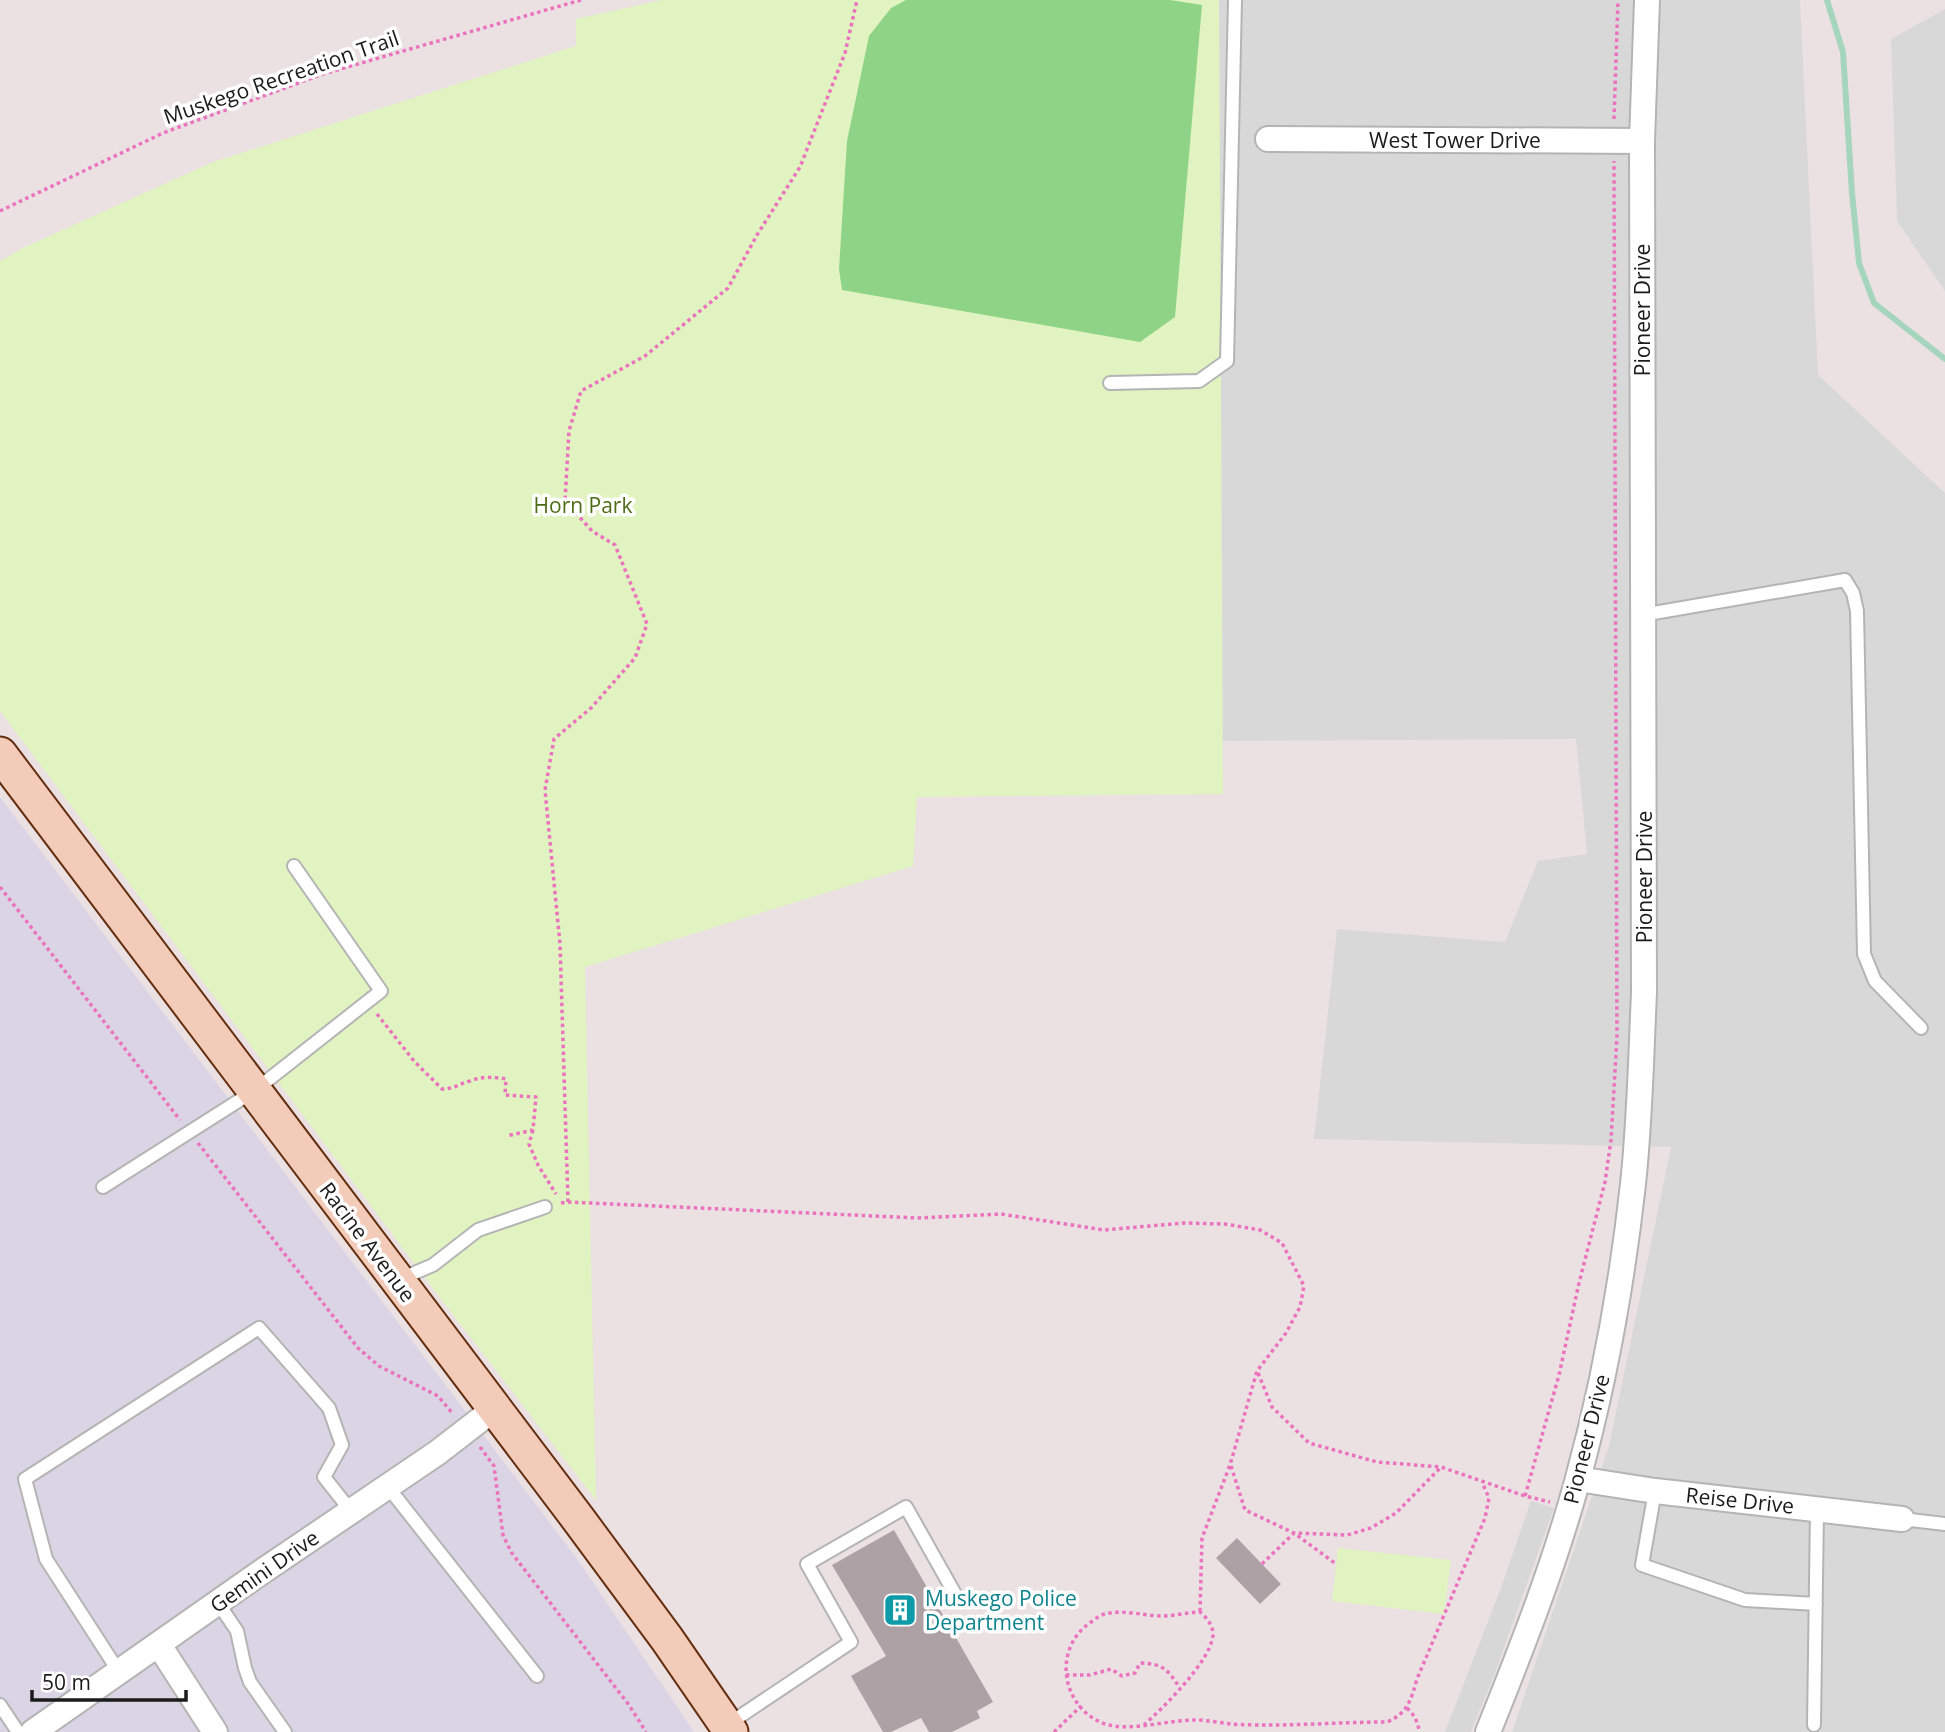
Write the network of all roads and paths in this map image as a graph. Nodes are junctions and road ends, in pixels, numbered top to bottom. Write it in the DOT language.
graph roads {
  1 [pos="582,0"];
  2 [pos="857,0"];
  3 [pos="1235,0"];
  4 [pos="1618,0"];
  5 [pos="1647,0"];
  6 [pos="1614,127"];
  7 [pos="1268,139"];
  8 [pos="1642,141"];
  9 [pos="1614,150"];
  10 [pos="0,211"];
  11 [pos="1110,383"];
  12 [pos="1642,615"];
  13 [pos="0,754"];
  14 [pos="294,866"];
  15 [pos="0,887"];
  16 [pos="367,1002"];
  17 [pos="1920,1028"];
  18 [pos="254,1091"];
  19 [pos="533,1130"];
  20 [pos="190,1132"];
  21 [pos="506,1136"];
  22 [pos="103,1186"];
  23 [pos="568,1202"];
  24 [pos="561,1203"];
  25 [pos="545,1207"];
  26 [pos="398,1280"];
  27 [pos="1257,1371"];
  28 [pos="448,1407"];
  29 [pos="494,1409"];
  30 [pos="495,1465"];
  31 [pos="1230,1465"];
  32 [pos="1441,1466"];
  33 [pos="1578,1479"];
  34 [pos="1482,1482"];
  35 [pos="388,1487"];
  36 [pos="1655,1491"];
  37 [pos="1525,1496"];
  38 [pos="1570,1506"];
  39 [pos="1817,1509"];
  40 [pos="351,1511"];
  41 [pos="1902,1520"];
  42 [pos="1945,1524"];
  43 [pos="1294,1533"];
  44 [pos="1262,1564"];
  45 [pos="1336,1564"];
  46 [pos="955,1594"];
  47 [pos="218,1604"];
  48 [pos="1816,1604"];
  49 [pos="1200,1612"];
  50 [pos="159,1646"];
  51 [pos="119,1672"];
  52 [pos="1066,1675"];
  53 [pos="537,1676"];
  54 [pos="1180,1688"];
  55 [pos="0,1706"];
  56 [pos="1081,1706"];
  57 [pos="1407,1708"];
  58 [pos="1144,1725"];
  59 [pos="1814,1725"];
  60 [pos="729,1728"];
  61 [pos="18,1732"];
  62 [pos="33,1732"];
  63 [pos="215,1732"];
  64 [pos="285,1732"];
  65 [pos="646,1732"];
  66 [pos="1054,1732"];
  67 [pos="1420,1732"];
  68 [pos="1488,1732"];
  1 -- 10 [label="path, Muskego Recreation Trail"];
  2 -- 23 [label="path"];
  3 -- 11 [label="lane"];
  4 -- 6 [label="path"];
  5 -- 8 [label="street, Pioneer Drive"];
  7 -- 8 [label="street, West Tower Drive"];
  8 -- 12 [label="street, Pioneer Drive"];
  9 -- 37 [label="path"];
  12 -- 17 [label="lane"];
  12 -- 33 [label="street, Pioneer Drive"];
  13 -- 18 [label="main road, Racine Avenue"];
  14 -- 16 [label="lane"];
  15 -- 20 [label="path"];
  16 -- 18 [label="lane"];
  16 -- 19 [label="path"];
  18 -- 20 [label="lane"];
  18 -- 26 [label="main road, Racine Avenue"];
  19 -- 21 [label="path"];
  19 -- 24 [label="path"];
  20 -- 22 [label="lane"];
  20 -- 28 [label="path"];
  23 -- 24 [label="path"];
  23 -- 27 [label="path"];
  24 -- 25 [label="path"];
  25 -- 26 [label="lane"];
  26 -- 29 [label="main road, Racine Avenue"];
  27 -- 31 [label="path"];
  27 -- 32 [label="path"];
  29 -- 35 [label="street, Gemini Drive"];
  29 -- 60 [label="main road, Racine Avenue"];
  30 -- 65 [label="path"];
  31 -- 43 [label="path"];
  31 -- 49 [label="path"];
  32 -- 34 [label="path"];
  32 -- 43 [label="path"];
  33 -- 36 [label="street, Reise Drive"];
  33 -- 38 [label="street, Pioneer Drive"];
  34 -- 37 [label="path"];
  34 -- 57 [label="path"];
  35 -- 40 [label="street, Gemini Drive"];
  35 -- 53 [label="lane"];
  36 -- 39 [label="street, Reise Drive"];
  36 -- 48 [label="lane"];
  37 -- 38 [label="path"];
  38 -- 68 [label="street, Pioneer Drive"];
  39 -- 41 [label="street, Reise Drive"];
  39 -- 48 [label="lane"];
  40 -- 47 [label="street, Gemini Drive"];
  40 -- 51 [label="lane"];
  41 -- 42 [label="lane"];
  43 -- 44 [label="path"];
  43 -- 45 [label="path"];
  46 -- 60 [label="lane"];
  47 -- 50 [label="street, Gemini Drive"];
  47 -- 64 [label="lane"];
  48 -- 59 [label="lane"];
  49 -- 52 [label="path"];
  49 -- 54 [label="path"];
  50 -- 51 [label="street, Gemini Drive"];
  50 -- 63 [label="street"];
  51 -- 62 [label="street, Gemini Drive"];
  52 -- 54 [label="path"];
  52 -- 56 [label="path"];
  54 -- 58 [label="path"];
  55 -- 61 [label="lane"];
  56 -- 58 [label="path"];
  56 -- 66 [label="path"];
  57 -- 58 [label="path"];
  57 -- 67 [label="path"];
}
